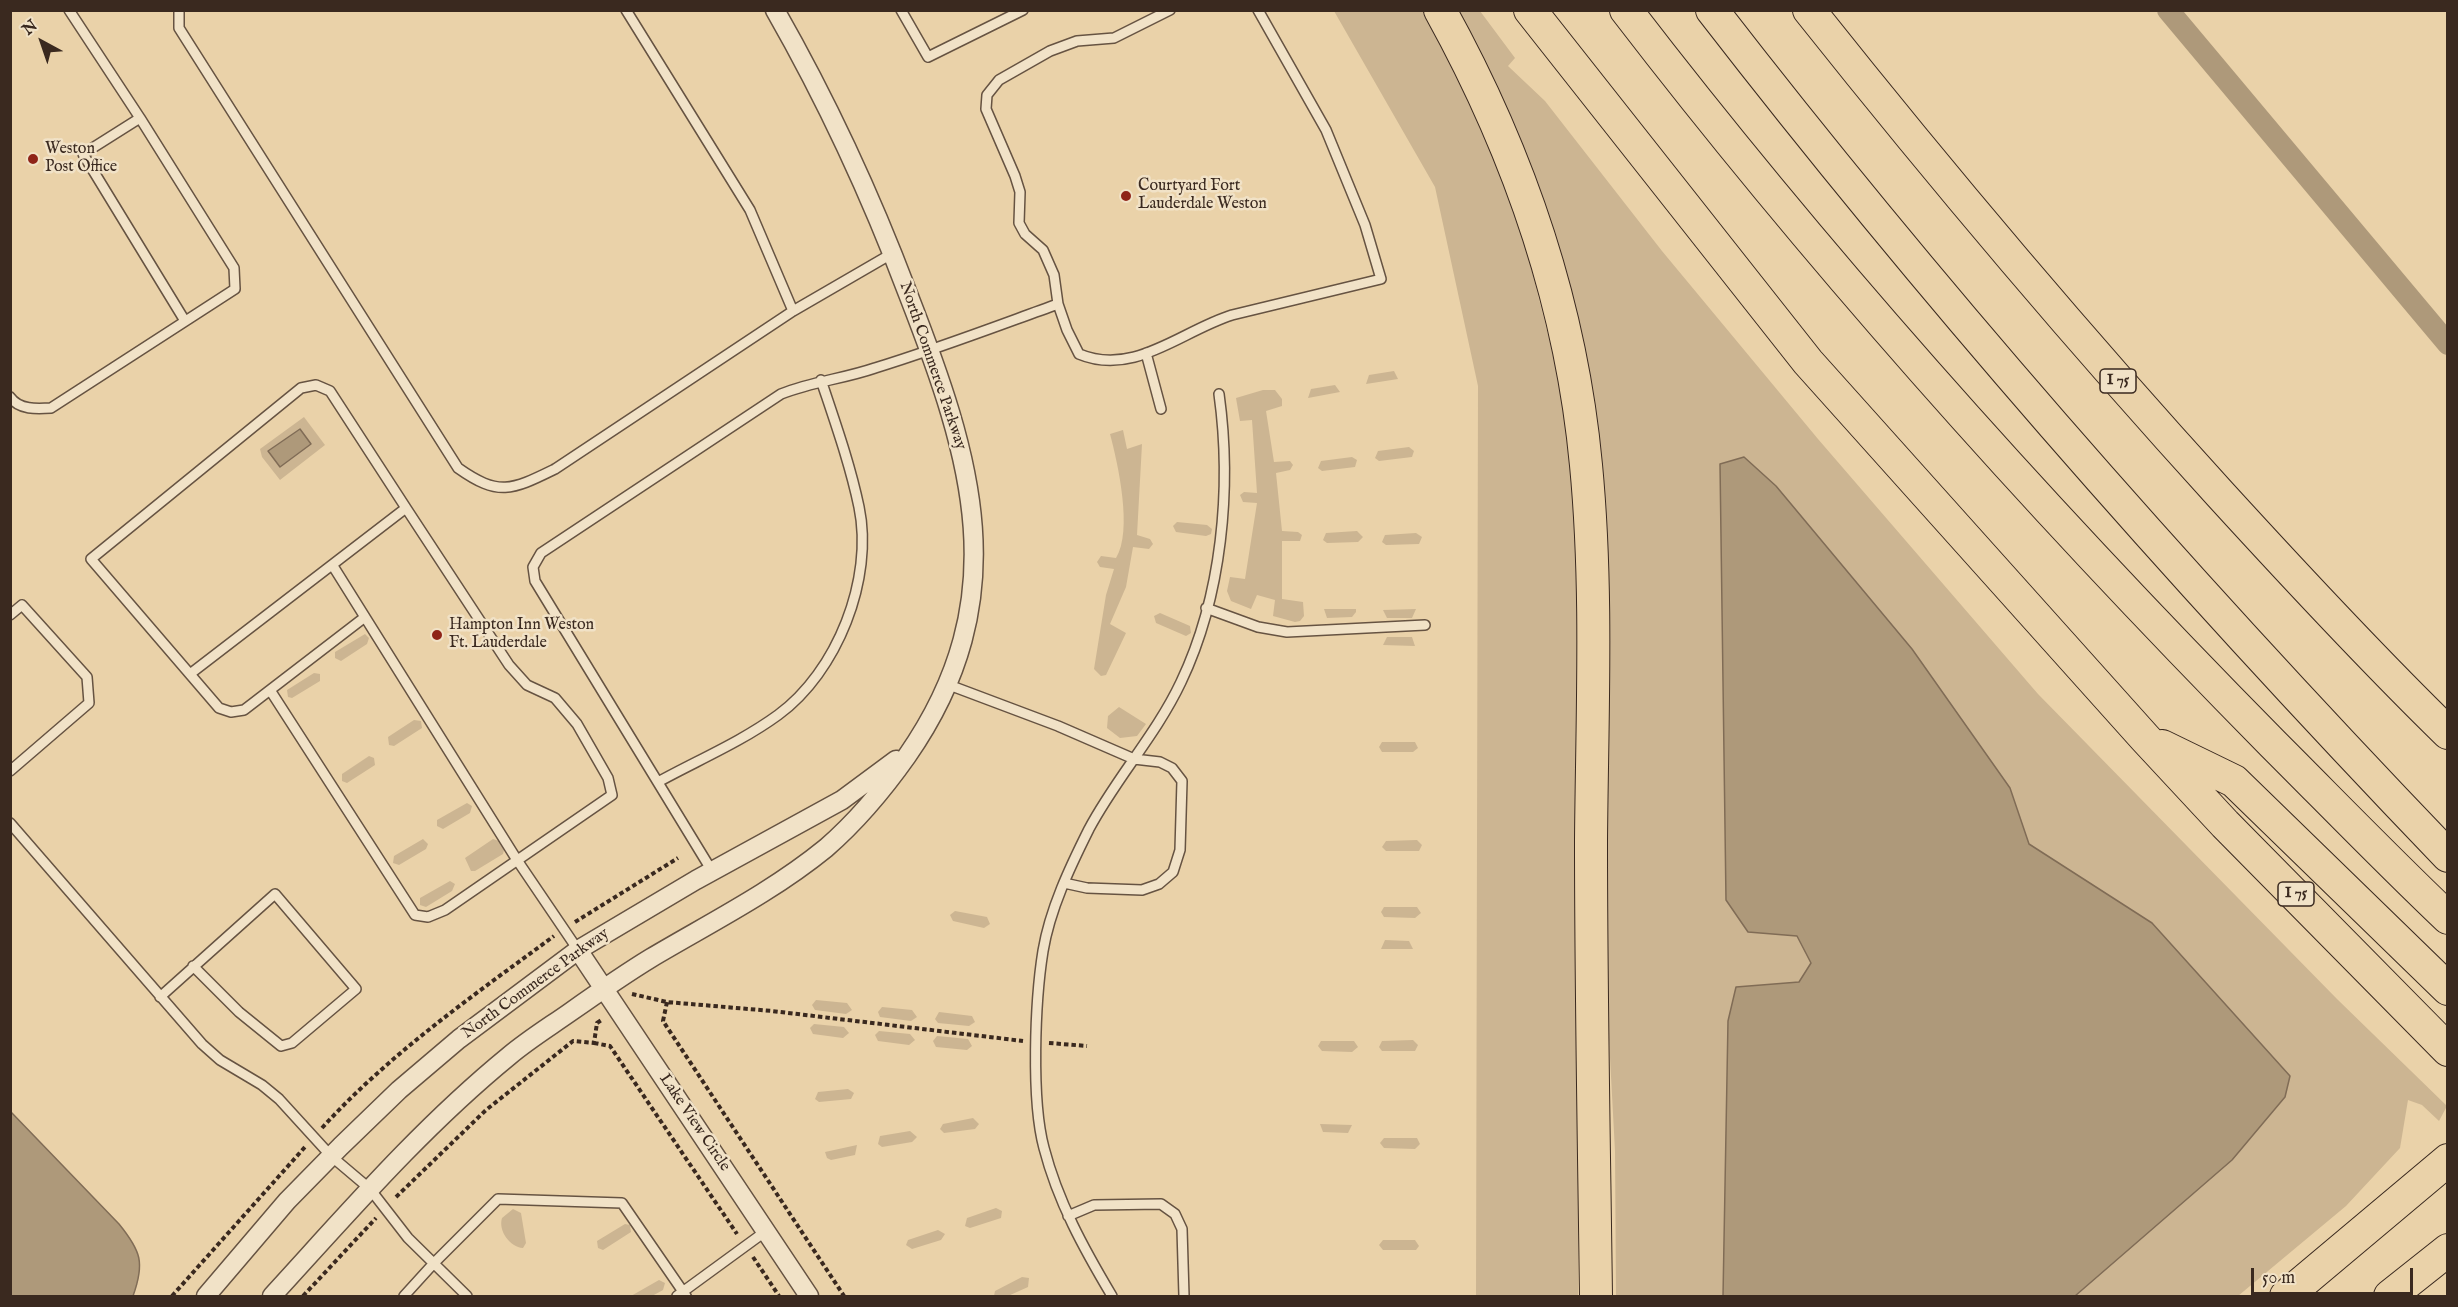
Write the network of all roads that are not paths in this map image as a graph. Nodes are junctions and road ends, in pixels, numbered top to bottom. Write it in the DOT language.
graph roads {
  1 [pos="69,10"];
  2 [pos="179,10"];
  3 [pos="626,10"];
  4 [pos="775,10"];
  5 [pos="901,10"];
  6 [pos="1023,10"];
  7 [pos="1170,10"];
  8 [pos="1258,10"];
  9 [pos="1440,10"];
  10 [pos="1530,10"];
  11 [pos="1626,10"];
  12 [pos="1712,10"];
  13 [pos="1809,10"];
  14 [pos="140,118"];
  15 [pos="893,253"];
  16 [pos="1058,304"];
  17 [pos="793,311"];
  18 [pos="185,321"];
  19 [pos="930,351"];
  20 [pos="1146,353"];
  21 [pos="821,380"];
  22 [pos="1219,394"];
  23 [pos="10,397"];
  24 [pos="1161,409"];
  25 [pos="406,508"];
  26 [pos="333,566"];
  27 [pos="1206,608"];
  28 [pos="10,615"];
  29 [pos="365,617"];
  30 [pos="1425,625"];
  31 [pos="190,674"];
  32 [pos="949,685"];
  33 [pos="270,690"];
  34 [pos="2448,733"];
  35 [pos="919,738"];
  36 [pos="2145,738"];
  37 [pos="1134,759"];
  38 [pos="10,771"];
  39 [pos="658,782"];
  40 [pos="10,823"];
  41 [pos="2448,856"];
  42 [pos="517,860"];
  43 [pos="712,871"];
  44 [pos="1064,883"];
  45 [pos="2448,918"];
  46 [pos="578,950"];
  47 [pos="193,966"];
  48 [pos="604,989"];
  49 [pos="2448,989"];
  50 [pos="160,997"];
  51 [pos="2448,1050"];
  52 [pos="331,1156"];
  53 [pos="2438,1168"];
  54 [pos="370,1189"];
  55 [pos="1068,1216"];
  56 [pos="766,1230"];
  57 [pos="2448,1250"];
  58 [pos="434,1263"];
  59 [pos="682,1295"];
  60 [pos="206,1296"];
  61 [pos="272,1296"];
  62 [pos="404,1296"];
  63 [pos="466,1296"];
  64 [pos="809,1296"];
  65 [pos="1112,1296"];
  66 [pos="1184,1296"];
  67 [pos="1596,1296"];
  68 [pos="2286,1296"];
  69 [pos="2390,1296"];
  1 -- 14 [label="lane"];
  2 -- 17 [label="lane"];
  3 -- 17 [label="lane"];
  4 -- 15 [label="street, North Commerce Parkway"];
  5 -- 6 [label="lane"];
  7 -- 16 [label="lane"];
  8 -- 20 [label="lane"];
  9 -- 67 [label="highway"];
  10 -- 36 [label="highway, I 75"];
  11 -- 45 [label="highway"];
  12 -- 41 [label="highway"];
  13 -- 34 [label="highway, I 75"];
  14 -- 18 [label="lane"];
  14 -- 18 [label="lane"];
  15 -- 17 [label="lane"];
  15 -- 19 [label="street, North Commerce Parkway"];
  16 -- 19 [label="lane"];
  16 -- 20 [label="lane"];
  18 -- 23 [label="lane"];
  19 -- 21 [label="lane"];
  19 -- 32 [label="street, North Commerce Parkway"];
  20 -- 24 [label="lane"];
  21 -- 39 [label="lane"];
  21 -- 39 [label="lane"];
  22 -- 27 [label="lane"];
  25 -- 26 [label="lane"];
  25 -- 31 [label="lane"];
  25 -- 42 [label="lane"];
  26 -- 29 [label="lane"];
  26 -- 31 [label="lane"];
  27 -- 30 [label="lane"];
  27 -- 37 [label="lane"];
  28 -- 38 [label="lane"];
  29 -- 33 [label="lane"];
  29 -- 42 [label="lane"];
  31 -- 33 [label="lane"];
  32 -- 35 [label="street, North Commerce Parkway"];
  32 -- 37 [label="lane"];
  33 -- 42 [label="lane"];
  35 -- 43 [label="street, North Commerce Parkway"];
  35 -- 48 [label="street, North Commerce Parkway"];
  36 -- 49 [label="highway"];
  36 -- 51 [label="highway, I 75"];
  37 -- 44 [label="lane"];
  37 -- 44 [label="lane"];
  39 -- 43 [label="lane"];
  40 -- 50 [label="lane"];
  42 -- 46 [label="lane"];
  43 -- 46 [label="street, North Commerce Parkway"];
  44 -- 55 [label="lane"];
  46 -- 48 [label="street, Lake View Circle"];
  46 -- 52 [label="street, North Commerce Parkway"];
  47 -- 47 [label="lane"];
  47 -- 50 [label="lane"];
  48 -- 54 [label="street, North Commerce Parkway"];
  48 -- 56 [label="street, Lake View Circle"];
  50 -- 52 [label="lane"];
  52 -- 54 [label="lane"];
  52 -- 60 [label="street, North Commerce Parkway"];
  53 -- 68 [label="highway"];
  54 -- 58 [label="lane"];
  54 -- 61 [label="street, North Commerce Parkway"];
  55 -- 65 [label="lane"];
  55 -- 66 [label="lane"];
  56 -- 59 [label="lane"];
  56 -- 64 [label="street, Lake View Circle"];
  57 -- 69 [label="highway"];
  58 -- 59 [label="lane"];
  58 -- 62 [label="lane"];
  58 -- 63 [label="lane"];
}
